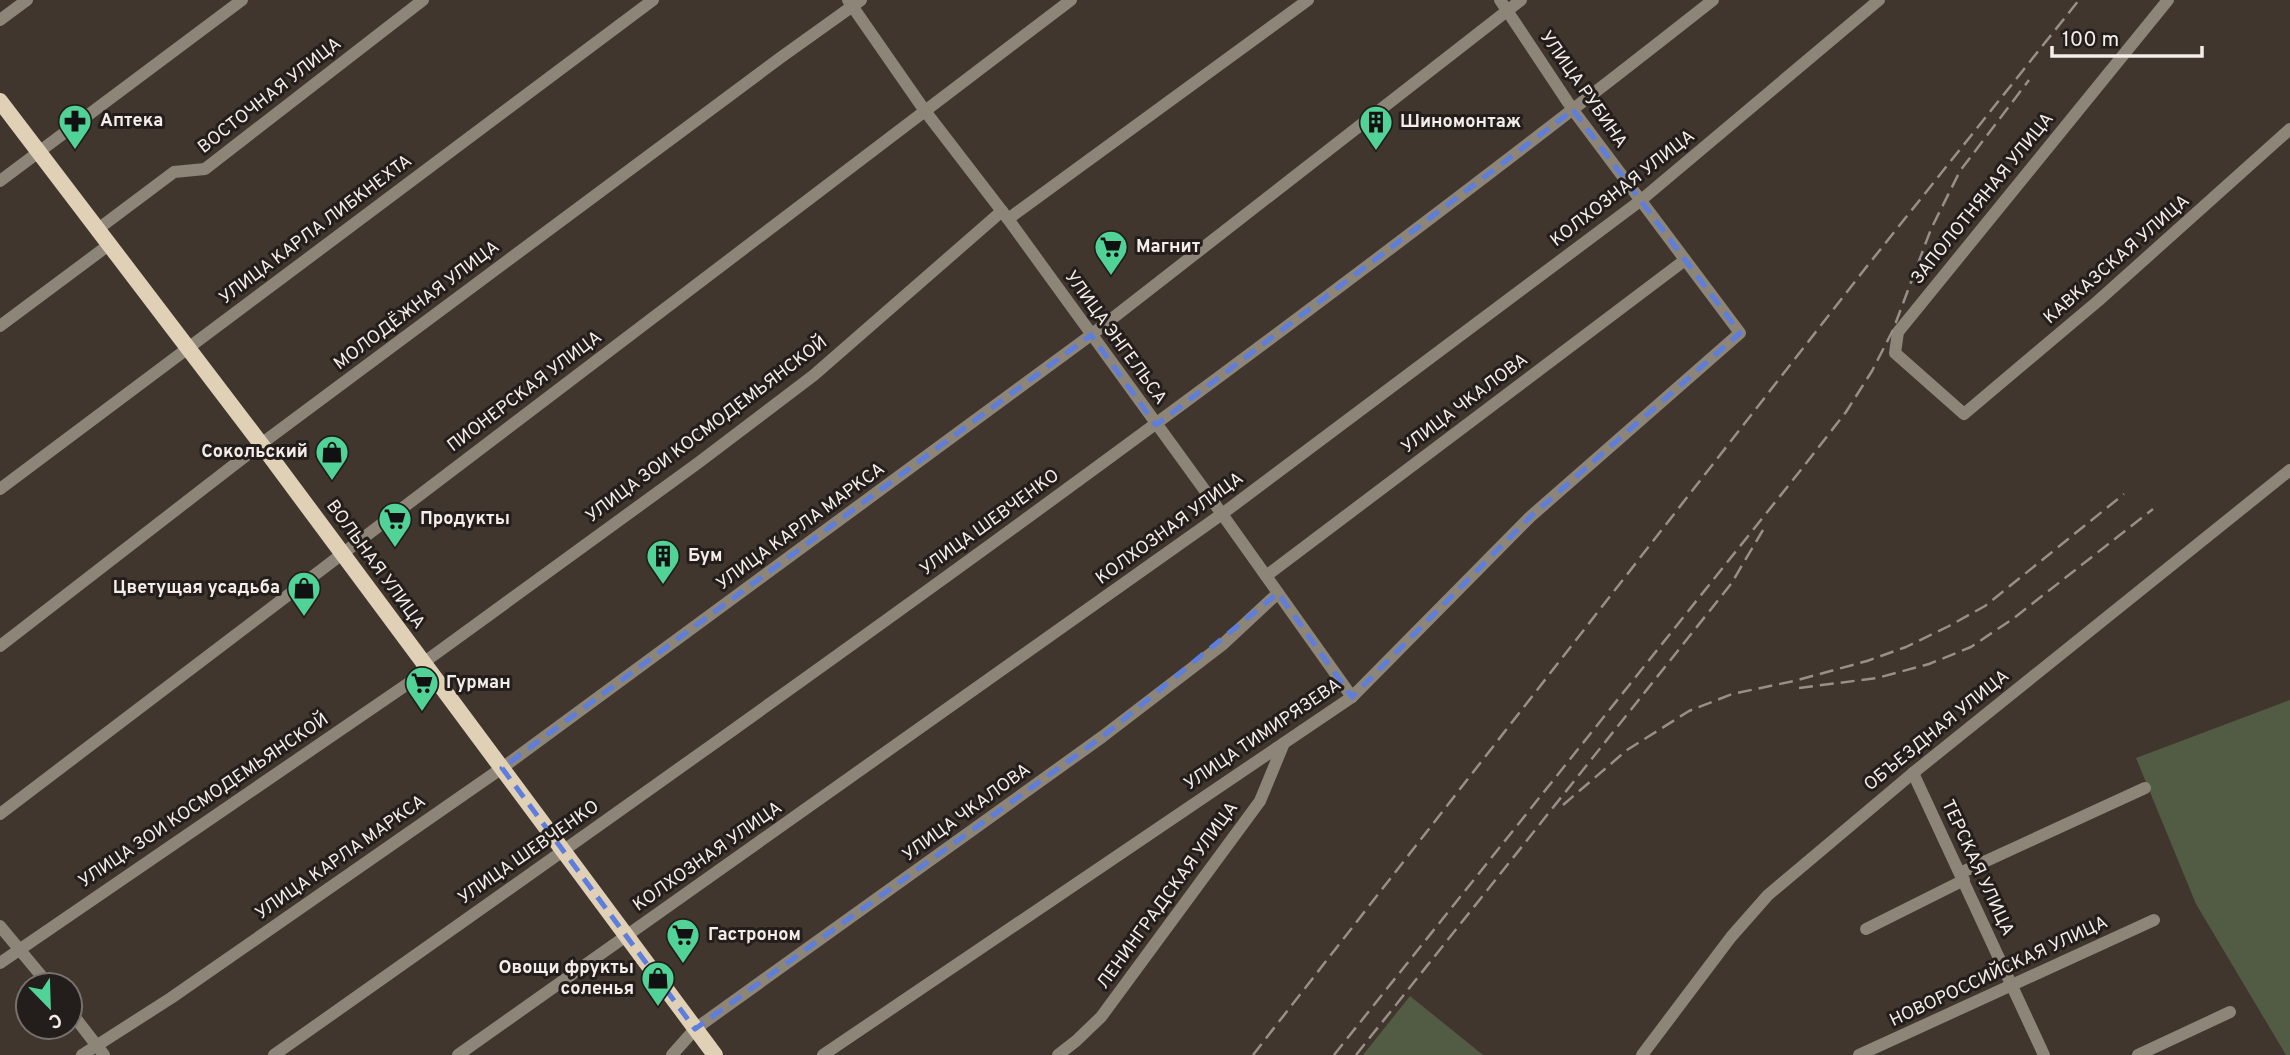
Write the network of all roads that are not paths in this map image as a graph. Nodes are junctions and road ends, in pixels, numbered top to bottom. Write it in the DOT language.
graph roads {
  1 [pos="27,0"];
  2 [pos="242,0"];
  3 [pos="423,0"];
  4 [pos="653,0"];
  5 [pos="1071,0"];
  6 [pos="1308,0"];
  7 [pos="1521,0"];
  8 [pos="1713,0"];
  9 [pos="1880,0"];
  10 [pos="2168,0"];
  11 [pos="854,2"];
  12 [pos="1504,5"];
  13 [pos="0,20"];
  14 [pos="0,101"];
  15 [pos="1573,110"];
  16 [pos="925,111"];
  17 [pos="2290,129"];
  18 [pos="40,153"];
  19 [pos="0,181"];
  20 [pos="1640,201"];
  21 [pos="1005,215"];
  22 [pos="98,229"];
  23 [pos="110,244"];
  24 [pos="1685,260"];
  25 [pos="0,326"];
  26 [pos="1740,333"];
  27 [pos="1091,335"];
  28 [pos="188,347"];
  29 [pos="1964,414"];
  30 [pos="1156,425"];
  31 [pos="261,444"];
  32 [pos="2290,470"];
  33 [pos="0,489"];
  34 [pos="1222,514"];
  35 [pos="342,553"];
  36 [pos="1266,576"];
  37 [pos="1278,593"];
  38 [pos="0,646"];
  39 [pos="426,666"];
  40 [pos="1352,697"];
  41 [pos="1284,743"];
  42 [pos="502,768"];
  43 [pos="1913,773"];
  44 [pos="2145,788"];
  45 [pos="0,814"];
  46 [pos="563,852"];
  47 [pos="1962,877"];
  48 [pos="2154,920"];
  49 [pos="0,926"];
  50 [pos="1866,929"];
  51 [pos="627,936"];
  52 [pos="20,948"];
  53 [pos="0,963"];
  54 [pos="38,971"];
  55 [pos="2013,985"];
  56 [pos="2230,1012"];
  57 [pos="84,1029"];
  58 [pos="695,1029"];
  59 [pos="101,1050"];
  60 [pos="82,1055"];
  61 [pos="274,1055"];
  62 [pos="458,1055"];
  63 [pos="672,1055"];
  64 [pos="715,1055"];
  65 [pos="823,1055"];
  66 [pos="1058,1055"];
  67 [pos="1642,1055"];
  68 [pos="1859,1055"];
  69 [pos="2044,1055"];
  70 [pos="2138,1055"];
  1 -- 13 [label="street"];
  2 -- 18 [label="street"];
  3 -- 22 [label="street, ВОСТОЧНАЯ УЛИЦА"];
  4 -- 28 [label="street, УЛИЦА КАРЛА ЛИБКНЕХТА"];
  5 -- 16 [label="street, ПИОНЕРСКАЯ УЛИЦА"];
  6 -- 21 [label="street, УЛИЦА ЗОИ КОСМОДЕМЬЯНСКОЙ"];
  7 -- 12 [label="street, УЛИЦА КАРЛА МАРКСА"];
  8 -- 15 [label="street, УЛИЦА ШЕВЧЕНКО"];
  9 -- 20 [label="street, КОЛХОЗНАЯ УЛИЦА"];
  10 -- 29 [label="street, ЗАПОЛОТНЯНАЯ УЛИЦА"];
  11 -- 16 [label="street, УЛИЦА ЭНГЕЛЬСА"];
  11 -- 31 [label="street, МОЛОДЁЖНАЯ УЛИЦА"];
  12 -- 15 [label="street, УЛИЦА РУБИНА"];
  12 -- 27 [label="street, УЛИЦА КАРЛА МАРКСА"];
  14 -- 18 [label="main road, ВОЛЬНАЯ УЛИЦА"];
  15 -- 20 [label="street, УЛИЦА РУБИНА"];
  15 -- 30 [label="street, УЛИЦА ШЕВЧЕНКО"];
  16 -- 21 [label="street, УЛИЦА ЭНГЕЛЬСА"];
  16 -- 35 [label="street, ПИОНЕРСКАЯ УЛИЦА"];
  17 -- 29 [label="street, КАВКАЗСКАЯ УЛИЦА"];
  18 -- 19 [label="street"];
  18 -- 22 [label="main road, ВОЛЬНАЯ УЛИЦА"];
  20 -- 24 [label="street, УЛИЦА РУБИНА"];
  20 -- 34 [label="street, КОЛХОЗНАЯ УЛИЦА"];
  21 -- 27 [label="street, УЛИЦА ЭНГЕЛЬСА"];
  21 -- 39 [label="street, УЛИЦА ЗОИ КОСМОДЕМЬЯНСКОЙ"];
  22 -- 23 [label="main road, ВОЛЬНАЯ УЛИЦА"];
  23 -- 25 [label="street"];
  23 -- 28 [label="main road, ВОЛЬНАЯ УЛИЦА"];
  24 -- 26 [label="street, УЛИЦА РУБИНА"];
  24 -- 36 [label="street, УЛИЦА ЧКАЛОВА"];
  26 -- 40 [label="street, УЛИЦА ТИМИРЯЗЕВА"];
  27 -- 30 [label="street, УЛИЦА ЭНГЕЛЬСА"];
  27 -- 42 [label="street, УЛИЦА КАРЛА МАРКСА"];
  28 -- 31 [label="main road, ВОЛЬНАЯ УЛИЦА"];
  28 -- 33 [label="street, УЛИЦА КАРЛА ЛИБКНЕХТА"];
  30 -- 34 [label="street, УЛИЦА ЭНГЕЛЬСА"];
  30 -- 46 [label="street, УЛИЦА ШЕВЧЕНКО"];
  31 -- 35 [label="main road, ВОЛЬНАЯ УЛИЦА"];
  31 -- 38 [label="street, МОЛОДЁЖНАЯ УЛИЦА"];
  32 -- 43 [label="street, ОБЪЕЗДНАЯ УЛИЦА"];
  34 -- 36 [label="street, УЛИЦА ЭНГЕЛЬСА"];
  34 -- 51 [label="street, КОЛХОЗНАЯ УЛИЦА"];
  35 -- 39 [label="main road, ВОЛЬНАЯ УЛИЦА"];
  35 -- 45 [label="street, ПИОНЕРСКАЯ УЛИЦА"];
  36 -- 37 [label="street, УЛИЦА ЭНГЕЛЬСА"];
  37 -- 40 [label="street, УЛИЦА ЭНГЕЛЬСА"];
  37 -- 58 [label="street, УЛИЦА ЧКАЛОВА"];
  39 -- 42 [label="main road, ВОЛЬНАЯ УЛИЦА"];
  39 -- 52 [label="street, УЛИЦА ЗОИ КОСМОДЕМЬЯНСКОЙ"];
  40 -- 41 [label="street, УЛИЦА ТИМИРЯЗЕВА"];
  41 -- 65 [label="street, УЛИЦА ТИМИРЯЗЕВА"];
  41 -- 66 [label="street, ЛЕНИНГРАДСКАЯ УЛИЦА"];
  42 -- 46 [label="main road, ВОЛЬНАЯ УЛИЦА"];
  42 -- 59 [label="street, УЛИЦА КАРЛА МАРКСА"];
  43 -- 47 [label="street, ТЕРСКАЯ УЛИЦА"];
  43 -- 67 [label="street, ОБЪЕЗДНАЯ УЛИЦА"];
  44 -- 47 [label="street"];
  46 -- 51 [label="main road, ВОЛЬНАЯ УЛИЦА"];
  46 -- 61 [label="street, УЛИЦА ШЕВЧЕНКО"];
  47 -- 50 [label="street"];
  47 -- 55 [label="street, ТЕРСКАЯ УЛИЦА"];
  48 -- 55 [label="street, НОВОРОССИЙСКАЯ УЛИЦА"];
  49 -- 52 [label="street"];
  51 -- 58 [label="main road, ВОЛЬНАЯ УЛИЦА"];
  51 -- 62 [label="street, КОЛХОЗНАЯ УЛИЦА"];
  52 -- 53 [label="street, УЛИЦА ЗОИ КОСМОДЕМЬЯНСКОЙ"];
  52 -- 54 [label="street"];
  55 -- 68 [label="street, НОВОРОССИЙСКАЯ УЛИЦА"];
  55 -- 69 [label="street, ТЕРСКАЯ УЛИЦА"];
  56 -- 70 [label="street"];
  57 -- 59 [label="street"];
  58 -- 63 [label="street, УЛИЦА ЧКАЛОВА"];
  58 -- 64 [label="main road, ВОЛЬНАЯ УЛИЦА"];
  59 -- 60 [label="street, УЛИЦА КАРЛА МАРКСА"];
}
